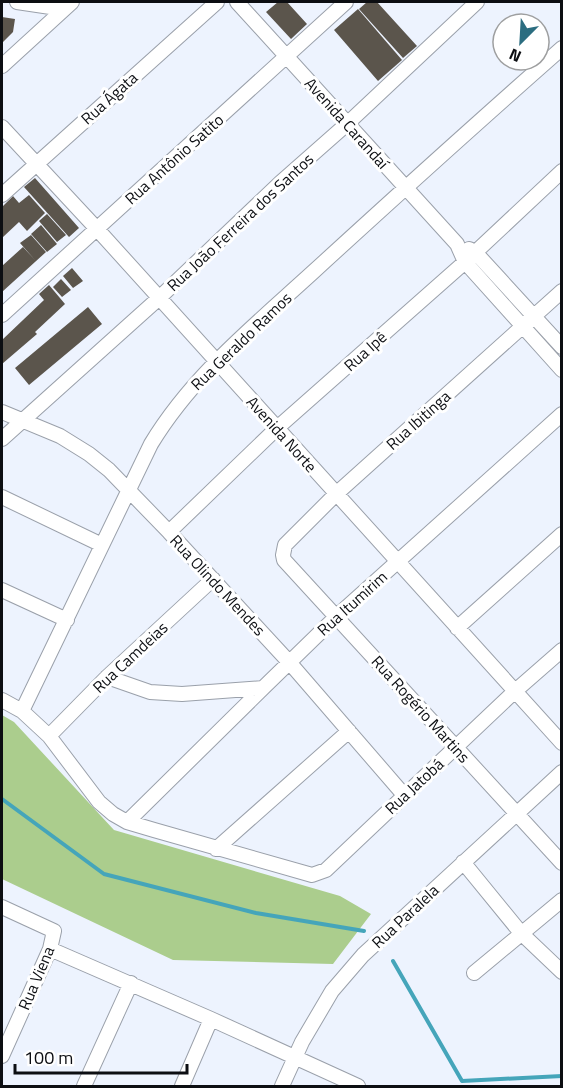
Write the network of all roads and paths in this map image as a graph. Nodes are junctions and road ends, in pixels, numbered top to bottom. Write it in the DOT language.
graph roads {
  1 [pos="17,2"];
  2 [pos="217,2"];
  3 [pos="237,2"];
  4 [pos="346,2"];
  5 [pos="477,2"];
  6 [pos="68,5"];
  7 [pos="561,48"];
  8 [pos="286,57"];
  9 [pos="2,66"];
  10 [pos="348,123"];
  11 [pos="2,127"];
  12 [pos="36,163"];
  13 [pos="561,171"];
  14 [pos="405,187"];
  15 [pos="2,195"];
  16 [pos="97,229"];
  17 [pos="470,257"];
  18 [pos="561,291"];
  19 [pos="158,298"];
  20 [pos="2,315"];
  21 [pos="533,316"];
  22 [pos="522,326"];
  23 [pos="561,347"];
  24 [pos="216,362"];
  25 [pos="561,370"];
  26 [pos="2,412"];
  27 [pos="561,414"];
  28 [pos="23,420"];
  29 [pos="276,429"];
  30 [pos="2,439"];
  31 [pos="128,491"];
  32 [pos="336,494"];
  33 [pos="2,497"];
  34 [pos="169,532"];
  35 [pos="561,534"];
  36 [pos="102,545"];
  37 [pos="283,555"];
  38 [pos="398,562"];
  39 [pos="213,579"];
  40 [pos="2,590"];
  41 [pos="337,616"];
  42 [pos="67,620"];
  43 [pos="457,627"];
  44 [pos="561,650"];
  45 [pos="289,662"];
  46 [pos="107,677"];
  47 [pos="263,688"];
  48 [pos="514,692"];
  49 [pos="2,700"];
  50 [pos="22,711"];
  51 [pos="349,731"];
  52 [pos="49,736"];
  53 [pos="561,743"];
  54 [pos="455,747"];
  55 [pos="561,772"];
  56 [pos="404,795"];
  57 [pos="516,814"];
  58 [pos="127,822"];
  59 [pos="216,849"];
  60 [pos="463,862"];
  61 [pos="561,863"];
  62 [pos="561,900"];
  63 [pos="2,907"];
  64 [pos="521,933"];
  65 [pos="50,949"];
  66 [pos="561,972"];
  67 [pos="474,973"];
  68 [pos="131,983"];
  69 [pos="211,1019"];
  70 [pos="2,1056"];
  71 [pos="295,1057"];
  72 [pos="84,1086"];
  73 [pos="182,1086"];
  74 [pos="282,1086"];
  75 [pos="358,1086"];
  1 -- 6 [label="street"];
  2 -- 12 [label="street, Rua Ágata"];
  3 -- 8 [label="street, Avenida Carandaí"];
  4 -- 8 [label="street, Rua Antônio Satito"];
  5 -- 10 [label="street, Rua João Ferreira dos Santos"];
  6 -- 9 [label="street"];
  7 -- 14 [label="street, Rua Geraldo Ramos"];
  8 -- 10 [label="street, Avenida Carandaí"];
  8 -- 16 [label="street, Rua Antônio Satito"];
  10 -- 14 [label="street, Avenida Carandaí"];
  10 -- 19 [label="street, Rua João Ferreira dos Santos"];
  11 -- 12 [label="street, Avenida Norte"];
  12 -- 15 [label="street, Rua Ágata"];
  12 -- 16 [label="street, Avenida Norte"];
  13 -- 17 [label="street, Rua Ipê"];
  14 -- 17 [label="street, Avenida Carandaí"];
  14 -- 24 [label="street, Rua Geraldo Ramos"];
  16 -- 19 [label="street, Avenida Norte"];
  16 -- 20 [label="street, Rua Antônio Satito"];
  17 -- 21 [label="street, Avenida Carandaí"];
  17 -- 22 [label="street, Avenida Carandaí"];
  17 -- 29 [label="street, Rua Ipê"];
  18 -- 21 [label="street, Rua Ibitinga"];
  19 -- 24 [label="street, Avenida Norte"];
  19 -- 28 [label="street, Rua João Ferreira dos Santos"];
  21 -- 22 [label="street, Rua Ibitinga"];
  21 -- 23 [label="street, Avenida Carandaí"];
  22 -- 25 [label="street, Avenida Carandaí"];
  22 -- 32 [label="street, Rua Ibitinga"];
  24 -- 29 [label="street, Avenida Norte"];
  24 -- 31 [label="street, Rua Geraldo Ramos"];
  26 -- 28 [label="street, Rua Olindo Mendes"];
  27 -- 38 [label="street, Rua Itumirim"];
  28 -- 30 [label="street, Rua João Ferreira dos Santos"];
  28 -- 31 [label="street, Rua Olindo Mendes"];
  29 -- 32 [label="street, Avenida Norte"];
  29 -- 34 [label="street, Rua Ipê"];
  31 -- 34 [label="street, Rua Olindo Mendes"];
  31 -- 36 [label="street, Rua Geraldo Ramos"];
  32 -- 37 [label="street, Rua Ibitinga"];
  32 -- 38 [label="street, Avenida Norte"];
  33 -- 36 [label="street"];
  34 -- 39 [label="street, Rua Olindo Mendes"];
  35 -- 43 [label="street"];
  36 -- 42 [label="street, Rua Geraldo Ramos"];
  37 -- 41 [label="street, Rua Rogério Martins"];
  38 -- 41 [label="street, Rua Itumirim"];
  38 -- 43 [label="street, Avenida Norte"];
  39 -- 45 [label="street, Rua Olindo Mendes"];
  39 -- 46 [label="street, Rua Camdeias"];
  40 -- 42 [label="street"];
  41 -- 45 [label="street, Rua Itumirim"];
  41 -- 54 [label="street, Rua Rogério Martins"];
  42 -- 50 [label="street, Rua Geraldo Ramos"];
  43 -- 48 [label="street, Avenida Norte"];
  44 -- 48 [label="street, Rua Jatobá"];
  45 -- 47 [label="street, Rua Itumirim"];
  45 -- 51 [label="street, Rua Olindo Mendes"];
  46 -- 47 [label="street"];
  46 -- 52 [label="street, Rua Camdeias"];
  47 -- 58 [label="street, Rua Itumirim"];
  48 -- 53 [label="street, Avenida Norte"];
  48 -- 54 [label="street, Rua Jatobá"];
  49 -- 50 [label="street"];
  50 -- 52 [label="street"];
  51 -- 56 [label="street, Rua Olindo Mendes"];
  51 -- 59 [label="street"];
  52 -- 58 [label="street"];
  54 -- 56 [label="street, Rua Jatobá"];
  54 -- 57 [label="street, Rua Rogério Martins"];
  55 -- 57 [label="street, Rua Paralela"];
  56 -- 59 [label="street, Rua Jatobá"];
  57 -- 60 [label="street, Rua Paralela"];
  57 -- 61 [label="street, Rua Rogério Martins"];
  58 -- 59 [label="street"];
  60 -- 64 [label="street"];
  60 -- 71 [label="street, Rua Paralela"];
  62 -- 64 [label="street"];
  63 -- 65 [label="street, Rua Viena"];
  64 -- 66 [label="street"];
  64 -- 67 [label="street"];
  65 -- 68 [label="street"];
  65 -- 70 [label="street, Rua Viena"];
  68 -- 69 [label="street"];
  68 -- 72 [label="street"];
  69 -- 71 [label="street"];
  69 -- 73 [label="street"];
  71 -- 74 [label="street, Rua Paralela"];
  71 -- 75 [label="street"];
}
